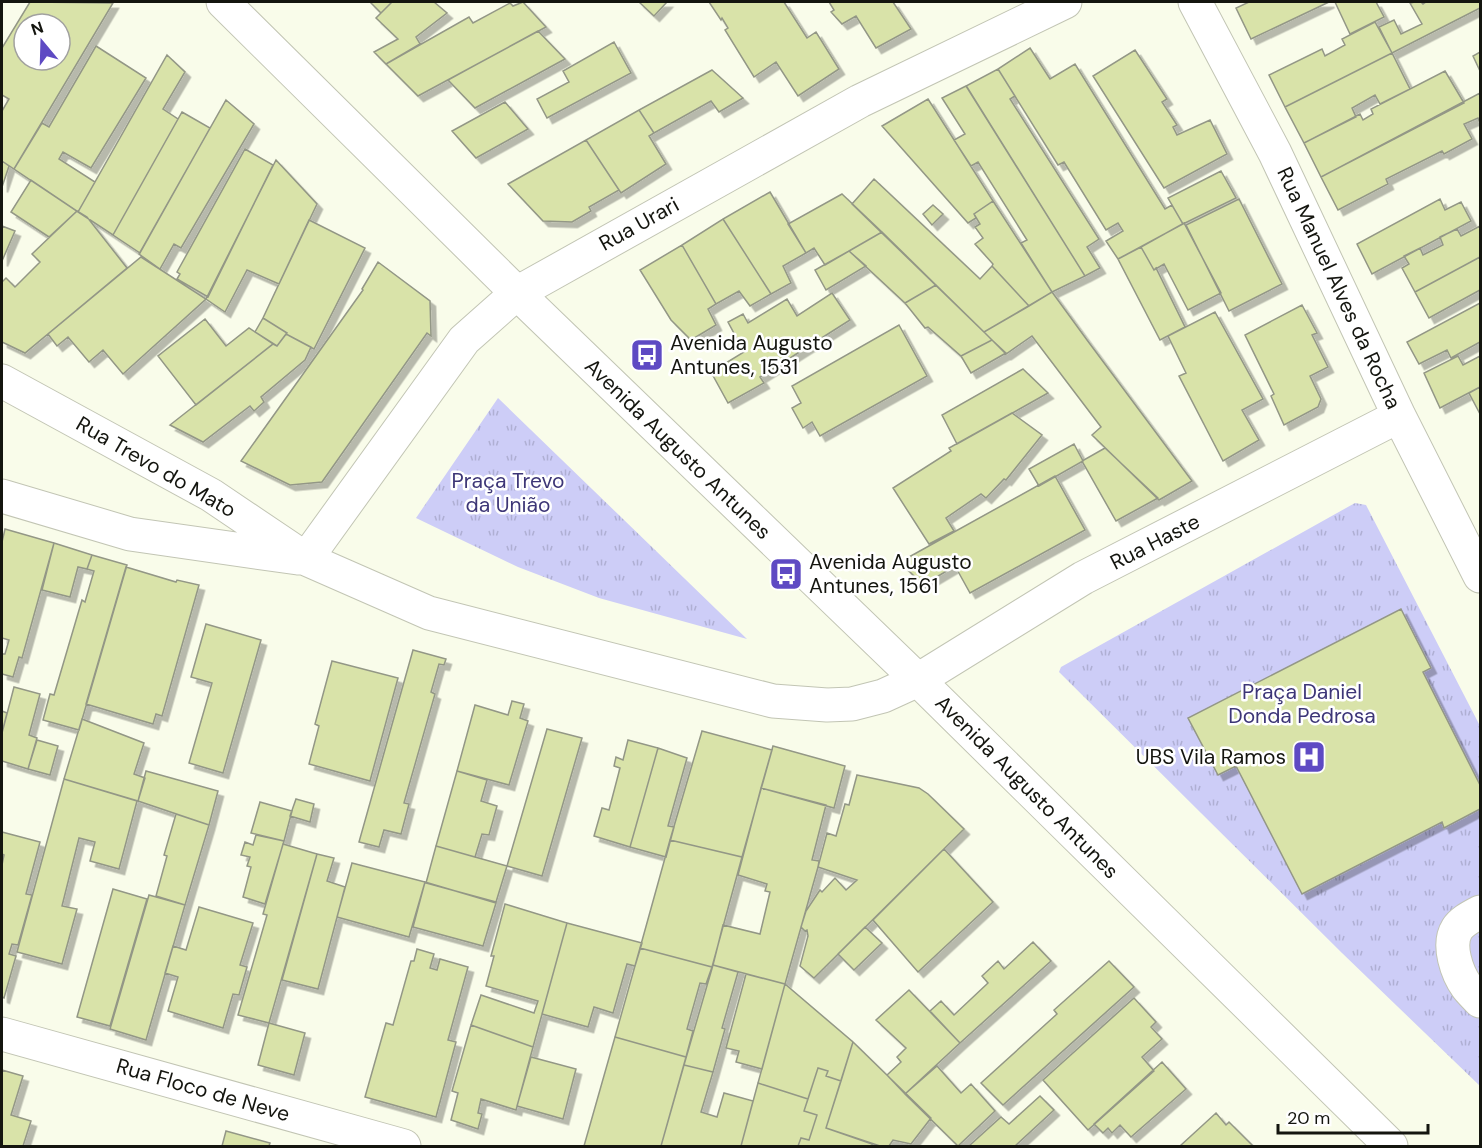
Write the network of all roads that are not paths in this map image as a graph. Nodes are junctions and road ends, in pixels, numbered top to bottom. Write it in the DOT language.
graph roads {
  1 [pos="223,2"];
  2 [pos="1065,2"];
  3 [pos="1195,2"];
  4 [pos="517,293"];
  5 [pos="2,381"];
  6 [pos="1399,416"];
  7 [pos="2,496"];
  8 [pos="306,559"];
  9 [pos="1480,576"];
  10 [pos="918,680"];
  11 [pos="1480,912"];
  12 [pos="1480,1001"];
  13 [pos="2,1034"];
  14 [pos="404,1146"];
  15 [pos="1391,1146"];
  1 -- 4 [label="street, Avenida Augusto Antunes"];
  2 -- 4 [label="street, Rua Urari"];
  3 -- 6 [label="street, Rua Manuel Alves da Rocha"];
  4 -- 8 [label="street, Rua Urari"];
  4 -- 10 [label="street, Avenida Augusto Antunes"];
  5 -- 8 [label="street, Rua Trevo do Mato"];
  6 -- 9 [label="street, Rua Manuel Alves da Rocha"];
  6 -- 10 [label="street, Rua Haste"];
  7 -- 8 [label="street"];
  8 -- 10 [label="street"];
  10 -- 15 [label="street, Avenida Augusto Antunes"];
  11 -- 12 [label="street"];
  13 -- 14 [label="street, Rua Floco de Neve"];
}
